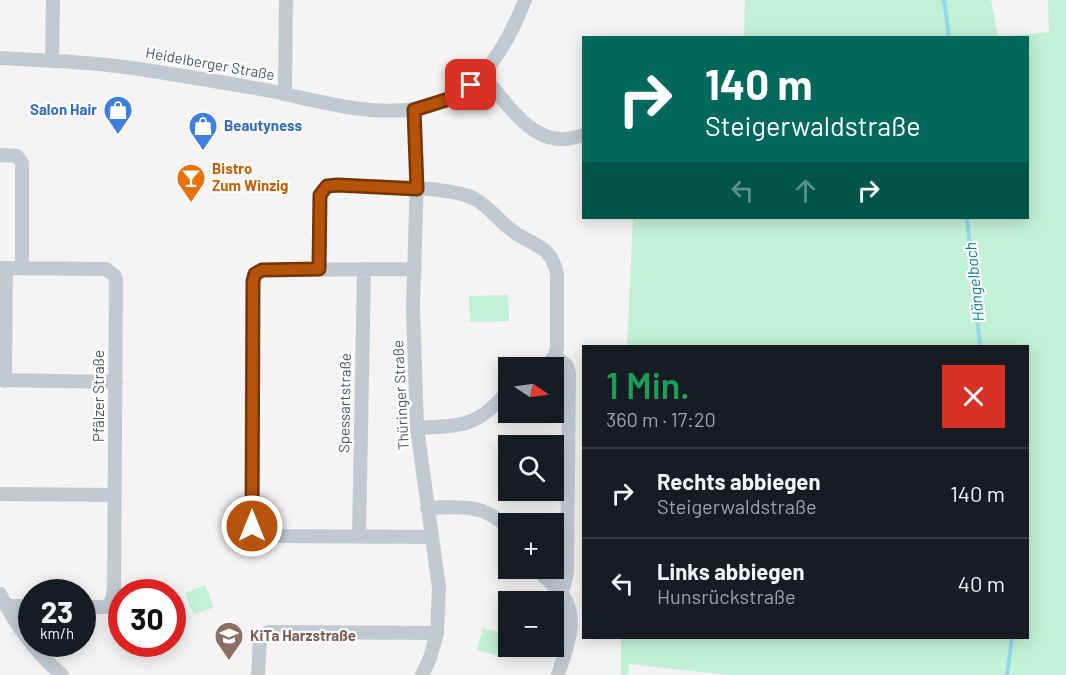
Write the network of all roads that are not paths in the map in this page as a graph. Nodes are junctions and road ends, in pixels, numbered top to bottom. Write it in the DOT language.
graph roads {
  1 [pos="53,0"];
  2 [pos="286,0"];
  3 [pos="525,0"];
  4 [pos="0,58"];
  5 [pos="52,61"];
  6 [pos="482,74"];
  7 [pos="285,94"];
  8 [pos="414,110"];
  9 [pos="582,135"];
  10 [pos="0,155"];
  11 [pos="417,189"];
  12 [pos="3,268"];
  13 [pos="22,268"];
  14 [pos="319,269"];
  15 [pos="364,269"];
  16 [pos="414,269"];
  17 [pos="555,356"];
  18 [pos="3,381"];
  19 [pos="116,382"];
  20 [pos="498,402"];
  21 [pos="417,428"];
  22 [pos="0,494"];
  23 [pos="115,495"];
  24 [pos="427,508"];
  25 [pos="498,518"];
  26 [pos="360,537"];
  27 [pos="432,537"];
  28 [pos="545,579"];
  29 [pos="559,591"];
  30 [pos="561,591"];
  31 [pos="564,597"];
  32 [pos="3,600"];
  33 [pos="18,603"];
  34 [pos="96,607"];
  35 [pos="437,633"];
  36 [pos="564,650"];
  37 [pos="562,657"];
  38 [pos="46,670"];
  39 [pos="62,675"];
  40 [pos="258,675"];
  41 [pos="422,675"];
  42 [pos="558,675"];
  1 -- 5 [label="street"];
  2 -- 7 [label="street"];
  3 -- 6 [label="street, Heidelberger Straße"];
  4 -- 5 [label="street, Heidelberger Straße"];
  5 -- 7 [label="street, Heidelberger Straße"];
  6 -- 8 [label="street, Heidelberger Straße"];
  6 -- 9 [label="street"];
  7 -- 8 [label="street, Heidelberger Straße"];
  8 -- 11 [label="street, Thüringer Straße"];
  10 -- 13 [label="street"];
  11 -- 14 [label="street"];
  11 -- 16 [label="street, Thüringer Straße"];
  11 -- 17 [label="street"];
  12 -- 13 [label="street, Pfälzer Straße"];
  12 -- 18 [label="street"];
  13 -- 19 [label="street, Pfälzer Straße"];
  14 -- 15 [label="street"];
  14 -- 26 [label="street"];
  15 -- 16 [label="street"];
  15 -- 26 [label="street, Spessartstraße"];
  16 -- 21 [label="street, Thüringer Straße"];
  17 -- 30 [label="street"];
  18 -- 19 [label="street"];
  19 -- 23 [label="street, Pfälzer Straße"];
  20 -- 21 [label="street"];
  21 -- 24 [label="street, Thüringer Straße"];
  22 -- 23 [label="street"];
  23 -- 34 [label="street, Pfälzer Straße"];
  24 -- 25 [label="street"];
  24 -- 27 [label="street, Thüringer Straße"];
  26 -- 27 [label="street"];
  27 -- 35 [label="street, Thüringer Straße"];
  28 -- 29 [label="street"];
  31 -- 36 [label="street"];
  32 -- 33 [label="street"];
  32 -- 38 [label="street"];
  35 -- 40 [label="street"];
  35 -- 41 [label="street, Thüringer Straße"];
  37 -- 42 [label="street"];
  38 -- 39 [label="street"];
}
